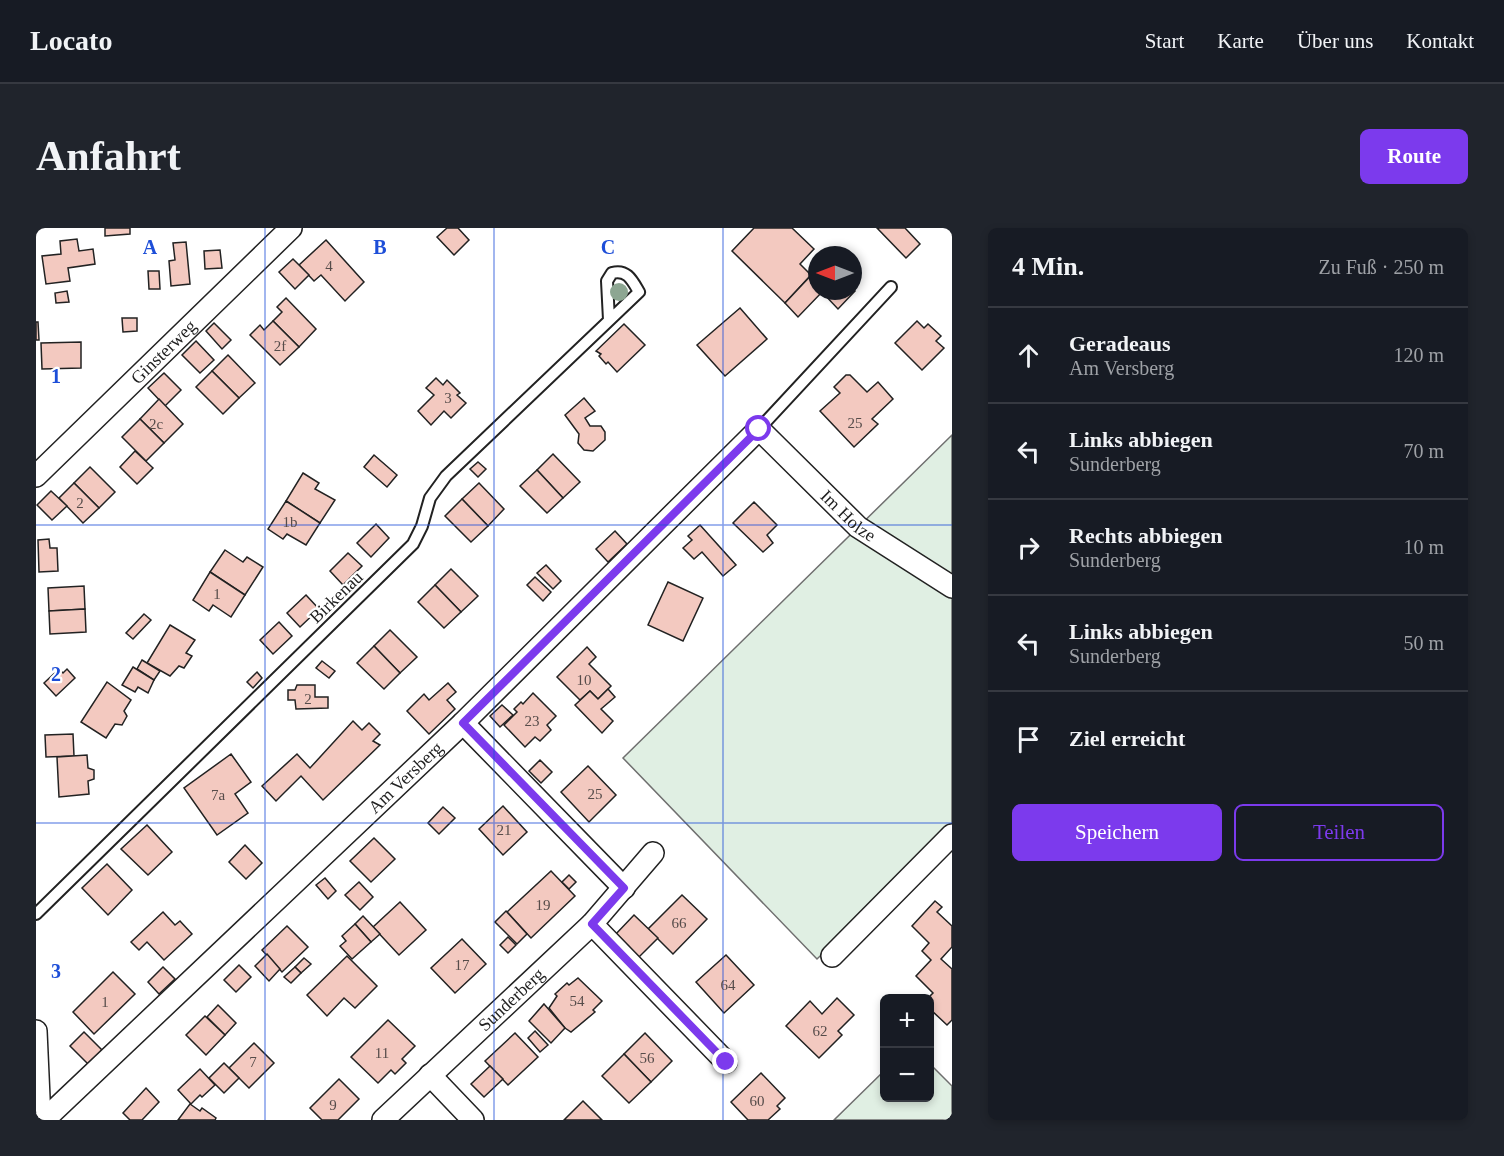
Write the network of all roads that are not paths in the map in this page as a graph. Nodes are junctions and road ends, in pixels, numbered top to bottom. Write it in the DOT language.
graph roads {
  1 [pos="291,228"];
  2 [pos="891,287"];
  3 [pos="609,320"];
  4 [pos="759,429"];
  5 [pos="36,477"];
  6 [pos="952,587"];
  7 [pos="463,723"];
  8 [pos="952,835"];
  9 [pos="653,853"];
  10 [pos="624,888"];
  11 [pos="36,914"];
  12 [pos="592,924"];
  13 [pos="832,956"];
  14 [pos="36,1031"];
  15 [pos="726,1062"];
  16 [pos="430,1075"];
  17 [pos="42,1120"];
  18 [pos="383,1120"];
  19 [pos="473,1120"];
  1 -- 5 [label="street, Ginsterweg"];
  2 -- 4 [label="lane"];
  3 -- 3 [label="lane, Birkenau"];
  3 -- 11 [label="lane, Birkenau"];
  4 -- 6 [label="street, Im Holze"];
  4 -- 7 [label="street, Am Versberg"];
  7 -- 10 [label="street"];
  7 -- 17 [label="street, Am Versberg"];
  8 -- 13 [label="street"];
  9 -- 10 [label="street, Sunderberg"];
  10 -- 12 [label="street, Sunderberg"];
  12 -- 15 [label="street"];
  12 -- 16 [label="street, Sunderberg"];
  14 -- 17 [label="street"];
  16 -- 18 [label="street, Sunderberg"];
  16 -- 19 [label="street"];
}
